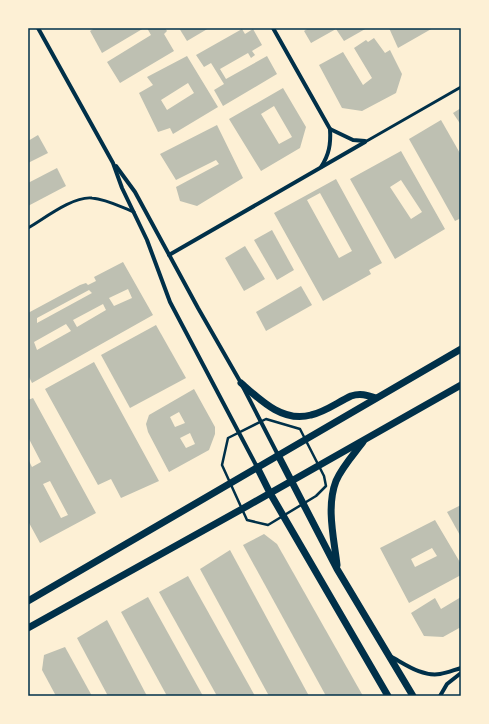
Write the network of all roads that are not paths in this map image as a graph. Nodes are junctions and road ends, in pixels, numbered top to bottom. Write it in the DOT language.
graph roads {
  1 [pos="38,28"];
  2 [pos="273,28"];
  3 [pos="461,87"];
  4 [pos="330,129"];
  5 [pos="365,142"];
  6 [pos="113,163"];
  7 [pos="321,167"];
  8 [pos="134,212"];
  9 [pos="28,228"];
  10 [pos="169,255"];
  11 [pos="461,349"];
  12 [pos="241,383"];
  13 [pos="461,385"];
  14 [pos="376,398"];
  15 [pos="365,440"];
  16 [pos="278,455"];
  17 [pos="257,467"];
  18 [pos="292,481"];
  19 [pos="270,493"];
  20 [pos="337,569"];
  21 [pos="28,601"];
  22 [pos="28,628"];
  23 [pos="389,656"];
  24 [pos="461,668"];
  25 [pos="461,674"];
  26 [pos="388,696"];
  27 [pos="413,696"];
  28 [pos="440,696"];
  1 -- 6 [label="street"];
  2 -- 4 [label="street"];
  3 -- 5 [label="lane"];
  4 -- 5 [label="street"];
  4 -- 7 [label="street"];
  5 -- 7 [label="street"];
  6 -- 8 [label="street"];
  6 -- 10 [label="street"];
  7 -- 10 [label="street"];
  8 -- 9 [label="lane"];
  8 -- 17 [label="street"];
  10 -- 12 [label="street"];
  11 -- 14 [label="street"];
  12 -- 14 [label="street"];
  12 -- 16 [label="street"];
  13 -- 15 [label="street"];
  14 -- 16 [label="street"];
  15 -- 18 [label="street"];
  15 -- 20 [label="street"];
  16 -- 17 [label="street"];
  16 -- 18 [label="street"];
  17 -- 19 [label="street"];
  17 -- 21 [label="street"];
  18 -- 19 [label="street"];
  18 -- 20 [label="street"];
  19 -- 22 [label="street"];
  19 -- 26 [label="street"];
  20 -- 23 [label="street"];
  23 -- 24 [label="street"];
  23 -- 27 [label="street"];
  25 -- 28 [label="street"];
}
